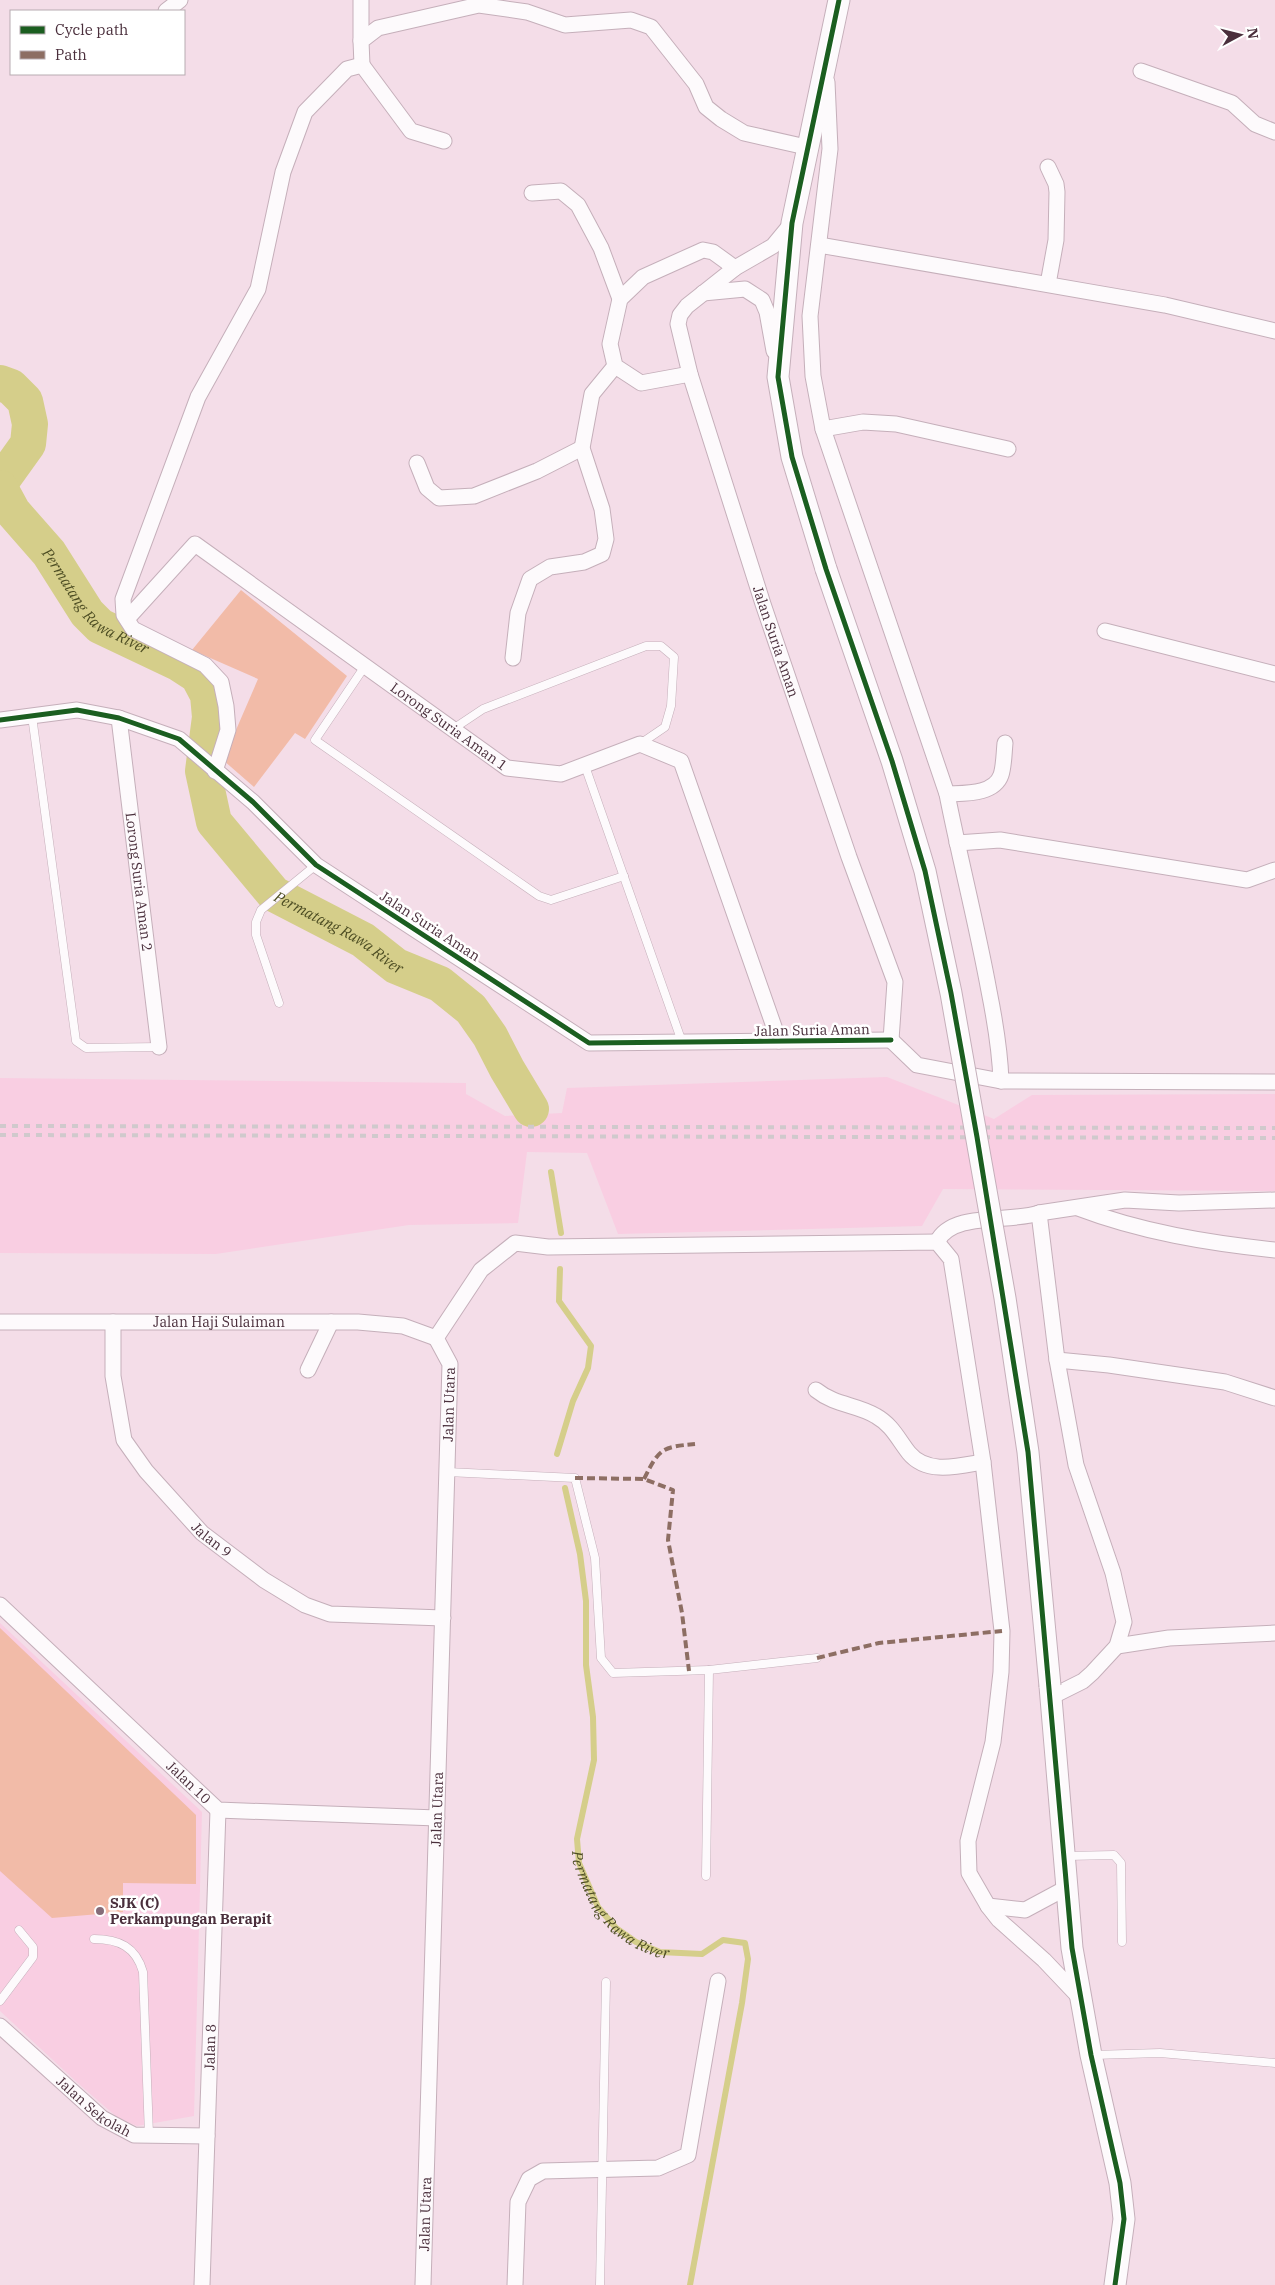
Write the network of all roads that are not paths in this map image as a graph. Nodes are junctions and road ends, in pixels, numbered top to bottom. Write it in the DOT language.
graph roads {
  1 [pos="180,0"];
  2 [pos="361,0"];
  3 [pos="839,0"];
  4 [pos="167,10"];
  5 [pos="361,41"];
  6 [pos="362,66"];
  7 [pos="826,66"];
  8 [pos="1141,71"];
  9 [pos="1275,132"];
  10 [pos="444,141"];
  11 [pos="806,147"];
  12 [pos="1048,167"];
  13 [pos="532,193"];
  14 [pos="792,223"];
  15 [pos="818,245"];
  16 [pos="735,268"];
  17 [pos="1048,284"];
  18 [pos="702,293"];
  19 [pos="620,299"];
  20 [pos="1275,331"];
  21 [pos="615,366"];
  22 [pos="690,374"];
  23 [pos="778,377"];
  24 [pos="823,429"];
  25 [pos="582,448"];
  26 [pos="1008,449"];
  27 [pos="416,463"];
  28 [pos="127,619"];
  29 [pos="1105,631"];
  30 [pos="512,658"];
  31 [pos="365,666"];
  32 [pos="1275,674"];
  33 [pos="32,716"];
  34 [pos="119,718"];
  35 [pos="0,720"];
  36 [pos="453,729"];
  37 [pos="640,744"];
  38 [pos="1005,744"];
  39 [pos="585,766"];
  40 [pos="215,771"];
  41 [pos="947,794"];
  42 [pos="957,843"];
  43 [pos="316,865"];
  44 [pos="1275,870"];
  45 [pos="624,876"];
  46 [pos="279,1003"];
  47 [pos="891,1040"];
  48 [pos="779,1041"];
  49 [pos="682,1042"];
  50 [pos="159,1047"];
  51 [pos="1001,1081"];
  52 [pos="1275,1082"];
  53 [pos="1275,1200"];
  54 [pos="1078,1208"];
  55 [pos="1039,1212"];
  56 [pos="937,1242"];
  57 [pos="1275,1250"];
  58 [pos="0,1322"];
  59 [pos="113,1322"];
  60 [pos="331,1322"];
  61 [pos="436,1338"];
  62 [pos="1057,1360"];
  63 [pos="308,1370"];
  64 [pos="816,1390"];
  65 [pos="1275,1398"];
  66 [pos="983,1462"];
  67 [pos="447,1472"];
  68 [pos="0,1605"];
  69 [pos="443,1618"];
  70 [pos="1275,1633"];
  71 [pos="1117,1646"];
  72 [pos="817,1658"];
  73 [pos="710,1670"];
  74 [pos="1051,1691"];
  75 [pos="218,1810"];
  76 [pos="436,1818"];
  77 [pos="1065,1856"];
  78 [pos="706,1876"];
  79 [pos="1066,1888"];
  80 [pos="988,1906"];
  81 [pos="19,1930"];
  82 [pos="94,1939"];
  83 [pos="1122,1942"];
  84 [pos="718,1981"];
  85 [pos="606,1982"];
  86 [pos="1081,1999"];
  87 [pos="0,2001"];
  88 [pos="0,2026"];
  89 [pos="1091,2055"];
  90 [pos="1275,2063"];
  91 [pos="149,2135"];
  92 [pos="207,2136"];
  93 [pos="603,2169"];
  94 [pos="202,2285"];
  95 [pos="423,2285"];
  96 [pos="515,2285"];
  97 [pos="600,2285"];
  98 [pos="1115,2285"];
  1 -- 4 [label="street"];
  2 -- 5 [label="street"];
  3 -- 7 [label="street"];
  5 -- 6 [label="street"];
  5 -- 11 [label="street"];
  6 -- 10 [label="street"];
  6 -- 28 [label="street"];
  7 -- 11 [label="street"];
  7 -- 15 [label="street"];
  8 -- 9 [label="street"];
  11 -- 14 [label="street"];
  12 -- 17 [label="street"];
  13 -- 19 [label="street"];
  14 -- 16 [label="street, Jalan Suria Aman"];
  14 -- 23 [label="street"];
  15 -- 17 [label="street"];
  15 -- 24 [label="street"];
  16 -- 18 [label="street, Jalan Suria Aman"];
  16 -- 19 [label="street"];
  17 -- 20 [label="street"];
  18 -- 22 [label="street, Jalan Suria Aman"];
  18 -- 23 [label="street"];
  19 -- 21 [label="street"];
  21 -- 22 [label="street"];
  21 -- 25 [label="street"];
  22 -- 47 [label="street, Jalan Suria Aman"];
  23 -- 74 [label="street, bridge"];
  24 -- 26 [label="street"];
  24 -- 41 [label="street"];
  25 -- 27 [label="street"];
  25 -- 30 [label="street"];
  28 -- 31 [label="street, Lorong Suria Aman 1"];
  28 -- 40 [label="street"];
  29 -- 32 [label="street"];
  31 -- 36 [label="street, Lorong Suria Aman 1"];
  31 -- 45 [label="lane"];
  33 -- 34 [label="street, Jalan Suria Aman"];
  33 -- 35 [label="street, Jalan Suria Aman"];
  33 -- 50 [label="lane"];
  34 -- 40 [label="street, Jalan Suria Aman"];
  34 -- 50 [label="street, Lorong Suria Aman 2"];
  36 -- 37 [label="lane"];
  36 -- 39 [label="street, Lorong Suria Aman 1"];
  37 -- 39 [label="street, Lorong Suria Aman 1"];
  37 -- 48 [label="street"];
  38 -- 41 [label="street"];
  39 -- 45 [label="lane"];
  40 -- 43 [label="street, Jalan Suria Aman"];
  41 -- 42 [label="street"];
  42 -- 44 [label="street"];
  42 -- 51 [label="street"];
  43 -- 46 [label="lane"];
  43 -- 49 [label="street, Jalan Suria Aman"];
  45 -- 49 [label="lane"];
  47 -- 48 [label="street, Jalan Suria Aman"];
  47 -- 51 [label="street"];
  48 -- 49 [label="street, Jalan Suria Aman"];
  51 -- 52 [label="street"];
  53 -- 54 [label="street"];
  54 -- 55 [label="street"];
  54 -- 57 [label="street"];
  55 -- 56 [label="street"];
  55 -- 62 [label="street"];
  56 -- 61 [label="street"];
  56 -- 66 [label="street"];
  58 -- 59 [label="street, Jalan Haji Sulaiman"];
  59 -- 60 [label="street, Jalan Haji Sulaiman"];
  59 -- 69 [label="street, Jalan 9"];
  60 -- 61 [label="street, Jalan Haji Sulaiman"];
  60 -- 63 [label="street"];
  61 -- 67 [label="street, Jalan Utara"];
  62 -- 65 [label="street"];
  62 -- 71 [label="street"];
  64 -- 66 [label="street"];
  66 -- 80 [label="street"];
  67 -- 69 [label="street, Jalan Utara"];
  67 -- 73 [label="lane"];
  68 -- 75 [label="street, Jalan 10"];
  69 -- 76 [label="street, Jalan Utara"];
  70 -- 71 [label="street"];
  71 -- 74 [label="street"];
  72 -- 73 [label="lane"];
  73 -- 78 [label="lane"];
  74 -- 77 [label="street"];
  75 -- 76 [label="street, Jalan 10"];
  75 -- 92 [label="street, Jalan 8"];
  76 -- 95 [label="street, Jalan Utara"];
  77 -- 79 [label="street"];
  77 -- 83 [label="lane"];
  79 -- 80 [label="street"];
  79 -- 86 [label="street"];
  80 -- 86 [label="street"];
  81 -- 87 [label="lane"];
  82 -- 91 [label="lane"];
  84 -- 93 [label="street"];
  85 -- 93 [label="lane"];
  86 -- 89 [label="street"];
  88 -- 91 [label="street, Jalan Sekolah"];
  89 -- 90 [label="lane"];
  89 -- 98 [label="street"];
  91 -- 92 [label="street, Jalan Sekolah"];
  92 -- 94 [label="street, Jalan 8"];
  93 -- 96 [label="street"];
  93 -- 97 [label="lane"];
}
